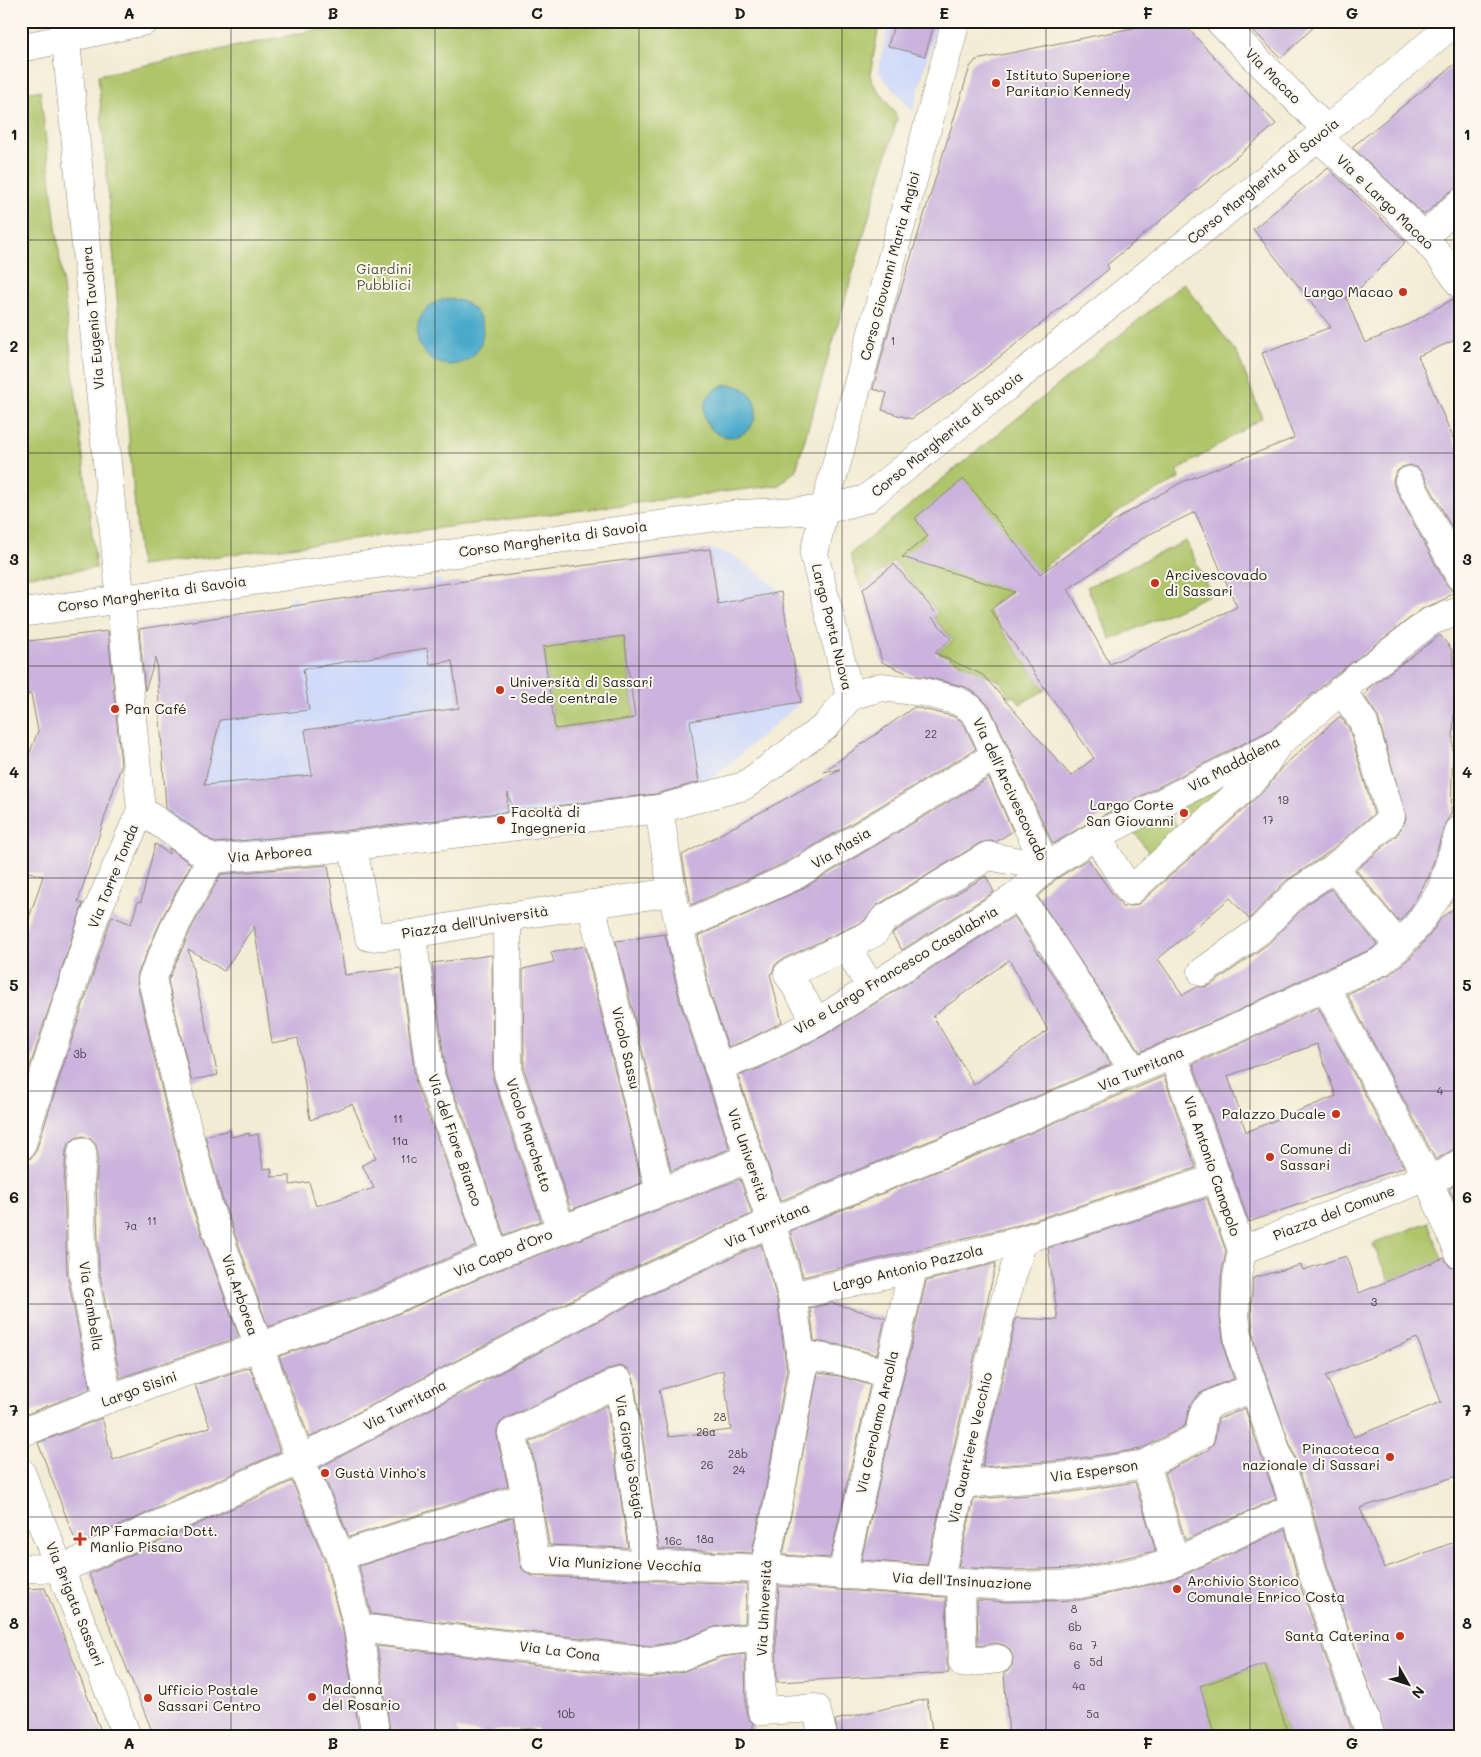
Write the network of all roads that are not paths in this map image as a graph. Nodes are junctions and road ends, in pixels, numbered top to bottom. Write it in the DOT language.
graph roads {
  1 [pos="145,21"];
  2 [pos="956,21"];
  3 [pos="1219,21"];
  4 [pos="1458,21"];
  5 [pos="65,30"];
  6 [pos="21,48"];
  7 [pos="1322,134"];
  8 [pos="1460,203"];
  9 [pos="1424,237"];
  10 [pos="1457,272"];
  11 [pos="1408,481"];
  12 [pos="824,510"];
  13 [pos="1460,577"];
  14 [pos="120,598"];
  15 [pos="1460,611"];
  16 [pos="21,612"];
  17 [pos="1341,690"];
  18 [pos="850,696"];
  19 [pos="1279,742"];
  20 [pos="995,756"];
  21 [pos="659,809"];
  22 [pos="150,816"];
  23 [pos="1460,829"];
  24 [pos="1096,836"];
  25 [pos="340,848"];
  26 [pos="211,859"];
  27 [pos="1046,867"];
  28 [pos="1334,868"];
  29 [pos="672,892"];
  30 [pos="1018,896"];
  31 [pos="591,904"];
  32 [pos="507,917"];
  33 [pos="680,926"];
  34 [pos="412,934"];
  35 [pos="846,946"];
  36 [pos="1399,946"];
  37 [pos="1202,972"];
  38 [pos="1325,986"];
  39 [pos="871,988"];
  40 [pos="817,1022"];
  41 [pos="1173,1055"];
  42 [pos="718,1067"];
  43 [pos="1134,1071"];
  44 [pos="21,1146"];
  45 [pos="82,1152"];
  46 [pos="748,1159"];
  47 [pos="1460,1162"];
  48 [pos="1427,1177"];
  49 [pos="1217,1178"];
  50 [pos="660,1192"];
  51 [pos="771,1222"];
  52 [pos="561,1230"];
  53 [pos="1023,1240"];
  54 [pos="1242,1250"];
  55 [pos="495,1255"];
  56 [pos="1460,1255"];
  57 [pos="912,1268"];
  58 [pos="792,1296"];
  59 [pos="258,1347"];
  60 [pos="800,1354"];
  61 [pos="888,1374"];
  62 [pos="1254,1390"];
  63 [pos="108,1400"];
  64 [pos="21,1433"];
  65 [pos="300,1460"];
  66 [pos="1146,1464"];
  67 [pos="21,1472"];
  68 [pos="962,1484"];
  69 [pos="526,1497"];
  70 [pos="1295,1507"];
  71 [pos="340,1556"];
  72 [pos="1175,1562"];
  73 [pos="646,1565"];
  74 [pos="21,1568"];
  75 [pos="764,1569"];
  76 [pos="62,1570"];
  77 [pos="842,1575"];
  78 [pos="950,1582"];
  79 [pos="358,1628"];
  80 [pos="760,1637"];
  81 [pos="998,1659"];
  82 [pos="128,1736"];
  83 [pos="376,1736"];
  84 [pos="823,1736"];
  85 [pos="1371,1736"];
  1 -- 5 [label="street"];
  2 -- 12 [label="street, Corso Giovanni Maria Angioi"];
  3 -- 7 [label="street, Via Macao"];
  4 -- 7 [label="street, Corso Margherita di Savoia"];
  5 -- 6 [label="street"];
  5 -- 14 [label="street, Via Eugenio Tavolara"];
  7 -- 9 [label="street, Via e Largo Macao"];
  7 -- 12 [label="street, Corso Margherita di Savoia"];
  8 -- 9 [label="street"];
  9 -- 10 [label="street, Via e Largo Macao"];
  11 -- 13 [label="street"];
  12 -- 14 [label="street, Corso Margherita di Savoia"];
  12 -- 18 [label="street, Largo Porta Nuova"];
  14 -- 16 [label="street, Corso Margherita di Savoia"];
  14 -- 22 [label="street, Via Torre Tonda"];
  15 -- 17 [label="street, Via Maddalena"];
  17 -- 19 [label="street, Via Maddalena"];
  17 -- 28 [label="street"];
  18 -- 20 [label="street, Via dell'Arcivescovado"];
  18 -- 21 [label="street, Largo Porta Nuova"];
  19 -- 24 [label="street, Via Maddalena"];
  19 -- 24 [label="street"];
  20 -- 27 [label="street, Via dell'Arcivescovado"];
  20 -- 33 [label="street, Via Masia"];
  21 -- 25 [label="street"];
  21 -- 29 [label="street, Via Università"];
  22 -- 26 [label="street, Via Arborea"];
  22 -- 44 [label="street, Via Torre Tonda"];
  23 -- 36 [label="street, Via Turritana"];
  24 -- 27 [label="street, Via Maddalena"];
  25 -- 26 [label="street, Via Arborea"];
  25 -- 34 [label="street, Piazza dell'Università"];
  26 -- 59 [label="street, Via Arborea"];
  27 -- 30 [label="street, Via dell'Arcivescovado"];
  27 -- 35 [label="street"];
  28 -- 36 [label="street"];
  28 -- 37 [label="street"];
  29 -- 31 [label="street, Piazza dell'Università"];
  29 -- 33 [label="street, Via Università"];
  30 -- 39 [label="street, Via e Largo Francesco Casalabria"];
  30 -- 43 [label="street"];
  31 -- 32 [label="street, Piazza dell'Università"];
  31 -- 50 [label="street, Vicolo Sassu"];
  32 -- 34 [label="street, Piazza dell'Università"];
  32 -- 52 [label="street, Vicolo Marchetto"];
  33 -- 42 [label="street, Via Università"];
  34 -- 55 [label="street, Via del Fiore Bianco"];
  35 -- 39 [label="street"];
  35 -- 40 [label="street"];
  36 -- 38 [label="street, Via Turritana"];
  38 -- 41 [label="street, Via Turritana"];
  38 -- 48 [label="street"];
  39 -- 40 [label="street, Via e Largo Francesco Casalabria"];
  40 -- 42 [label="street, Via e Largo Francesco Casalabria"];
  41 -- 43 [label="street, Via Turritana"];
  41 -- 49 [label="street, Via Antonio Canopolo"];
  42 -- 46 [label="street, Via Università"];
  43 -- 51 [label="street, Via Turritana"];
  45 -- 63 [label="street, Via Gambella"];
  46 -- 50 [label="street, Via Capo d'Oro"];
  46 -- 51 [label="street, Via Università"];
  47 -- 48 [label="street, Piazza del Comune"];
  48 -- 54 [label="street, Piazza del Comune"];
  48 -- 56 [label="street"];
  49 -- 53 [label="street, Largo Antonio Pazzola"];
  49 -- 54 [label="street, Via Antonio Canopolo"];
  50 -- 52 [label="street, Via Capo d'Oro"];
  51 -- 58 [label="street, Via Università"];
  51 -- 65 [label="street, Via Turritana"];
  52 -- 55 [label="street, Via Capo d'Oro"];
  53 -- 57 [label="street, Largo Antonio Pazzola"];
  53 -- 68 [label="street, Via Quartiere Vecchio"];
  54 -- 62 [label="street, Via Antonio Canopolo"];
  55 -- 59 [label="street, Via Capo d'Oro"];
  57 -- 58 [label="street, Largo Antonio Pazzola"];
  57 -- 61 [label="street, Via Gerolamo Araolla"];
  58 -- 60 [label="street, Via Università"];
  59 -- 63 [label="street, Largo Sisini"];
  59 -- 65 [label="street, Via Arborea"];
  60 -- 61 [label="street"];
  60 -- 75 [label="street, Via Università"];
  61 -- 77 [label="street, Via Gerolamo Araolla"];
  62 -- 66 [label="street, Via Esperson"];
  62 -- 70 [label="street, Via Antonio Canopolo"];
  63 -- 64 [label="street, Largo Sisini"];
  65 -- 71 [label="street, Via Arborea"];
  65 -- 76 [label="street, Via Turritana"];
  66 -- 68 [label="street, Via Esperson"];
  66 -- 72 [label="street"];
  67 -- 76 [label="street, Via Brigata Sassari"];
  68 -- 78 [label="street, Via Quartiere Vecchio"];
  69 -- 71 [label="street"];
  69 -- 73 [label="street, Via Munizione Vecchia"];
  69 -- 73 [label="street, Via Giorgio Sotgia"];
  70 -- 72 [label="street, Via dell'Insinuazione"];
  70 -- 85 [label="street, Via Antonio Canopolo"];
  71 -- 79 [label="street, Via Arborea"];
  72 -- 78 [label="street, Via dell'Insinuazione"];
  73 -- 75 [label="street, Via Munizione Vecchia"];
  74 -- 76 [label="street, Via Turritana"];
  75 -- 77 [label="street, Via dell'Insinuazione"];
  75 -- 80 [label="street, Via Università"];
  76 -- 82 [label="street, Via Brigata Sassari"];
  77 -- 78 [label="street, Via dell'Insinuazione"];
  78 -- 81 [label="street, Via Quartiere Vecchio"];
  79 -- 80 [label="street, Via La Cona"];
  79 -- 83 [label="street, Via Arborea"];
  80 -- 84 [label="street, Via Università"];
}
